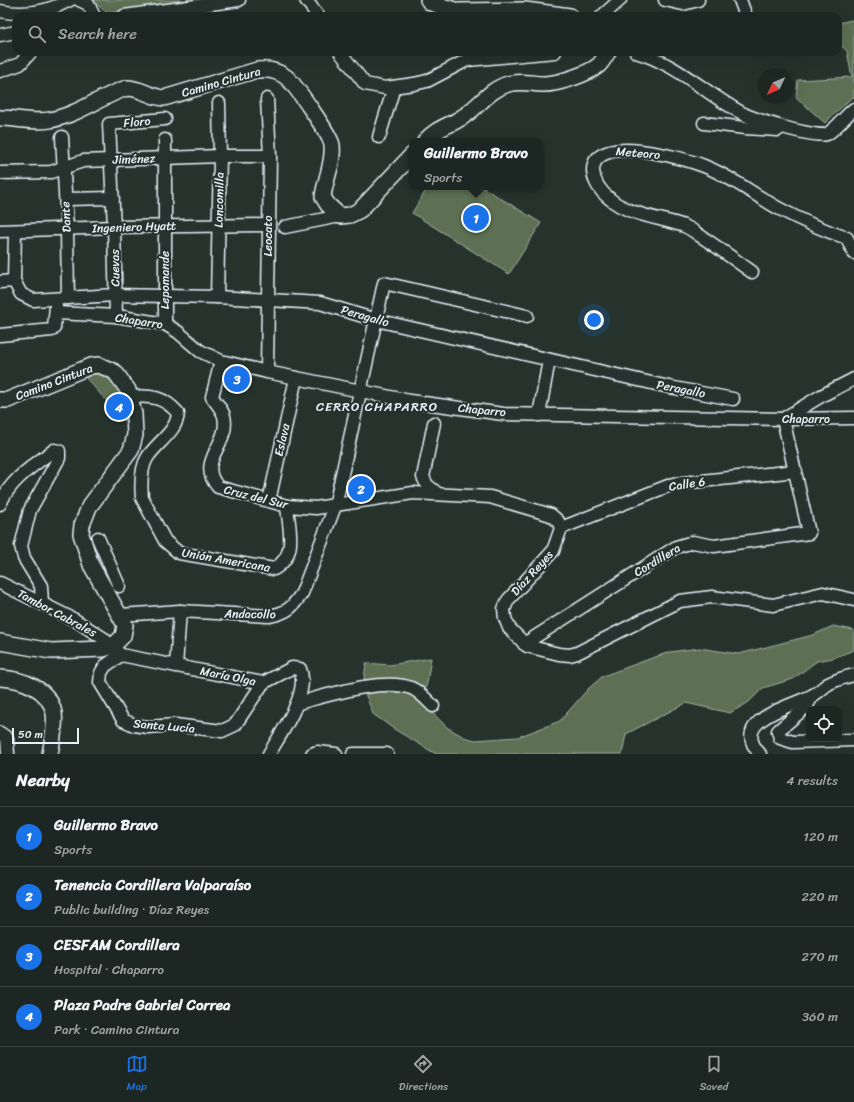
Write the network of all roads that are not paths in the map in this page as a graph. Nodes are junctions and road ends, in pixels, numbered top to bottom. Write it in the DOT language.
graph roads {
  1 [pos="70,0"];
  2 [pos="79,0"];
  3 [pos="239,0"];
  4 [pos="306,0"];
  5 [pos="428,0"];
  6 [pos="620,0"];
  7 [pos="665,0"];
  8 [pos="698,0"];
  9 [pos="740,0"];
  10 [pos="0,11"];
  11 [pos="92,12"];
  12 [pos="153,12"];
  13 [pos="315,12"];
  14 [pos="540,12"];
  15 [pos="606,12"];
  16 [pos="744,12"];
  17 [pos="12,33"];
  18 [pos="0,35"];
  19 [pos="27,56"];
  20 [pos="343,56"];
  21 [pos="511,56"];
  22 [pos="605,56"];
  23 [pos="647,56"];
  24 [pos="0,71"];
  25 [pos="394,86"];
  26 [pos="267,99"];
  27 [pos="219,103"];
  28 [pos="854,108"];
  29 [pos="0,118"];
  30 [pos="164,119"];
  31 [pos="704,123"];
  32 [pos="109,124"];
  33 [pos="787,127"];
  34 [pos="62,137"];
  35 [pos="379,137"];
  36 [pos="428,138"];
  37 [pos="165,140"];
  38 [pos="220,156"];
  39 [pos="270,156"];
  40 [pos="165,158"];
  41 [pos="409,158"];
  42 [pos="112,160"];
  43 [pos="64,167"];
  44 [pos="0,173"];
  45 [pos="113,198"];
  46 [pos="66,199"];
  47 [pos="340,216"];
  48 [pos="218,225"];
  49 [pos="268,225"];
  50 [pos="164,226"];
  51 [pos="114,227"];
  52 [pos="285,227"];
  53 [pos="67,230"];
  54 [pos="0,231"];
  55 [pos="15,231"];
  56 [pos="854,253"];
  57 [pos="752,272"];
  58 [pos="14,281"];
  59 [pos="0,282"];
  60 [pos="115,296"];
  61 [pos="164,296"];
  62 [pos="217,297"];
  63 [pos="62,299"];
  64 [pos="268,300"];
  65 [pos="56,313"];
  66 [pos="116,316"];
  67 [pos="527,316"];
  68 [pos="376,320"];
  69 [pos="165,324"];
  70 [pos="0,335"];
  71 [pos="549,360"];
  72 [pos="221,361"];
  73 [pos="267,372"];
  74 [pos="296,378"];
  75 [pos="854,379"];
  76 [pos="360,391"];
  77 [pos="131,397"];
  78 [pos="733,399"];
  79 [pos="3,403"];
  80 [pos="539,415"];
  81 [pos="854,418"];
  82 [pos="783,419"];
  83 [pos="434,423"];
  84 [pos="796,471"];
  85 [pos="438,494"];
  86 [pos="269,501"];
  87 [pos="0,504"];
  88 [pos="287,506"];
  89 [pos="335,506"];
  90 [pos="561,528"];
  91 [pos="98,538"];
  92 [pos="0,583"];
  93 [pos="119,586"];
  94 [pos="854,600"];
  95 [pos="42,602"];
  96 [pos="180,611"];
  97 [pos="120,615"];
  98 [pos="0,642"];
  99 [pos="524,644"];
  100 [pos="117,650"];
  101 [pos="176,666"];
  102 [pos="854,675"];
  103 [pos="0,678"];
  104 [pos="263,683"];
  105 [pos="813,695"];
  106 [pos="298,703"];
  107 [pos="433,706"];
  108 [pos="0,733"];
  109 [pos="854,740"];
  110 [pos="8,754"];
  111 [pos="50,754"];
  112 [pos="269,754"];
  113 [pos="312,754"];
  114 [pos="332,754"];
  115 [pos="336,754"];
  116 [pos="354,754"];
  117 [pos="387,754"];
  118 [pos="760,754"];
  1 -- 10 [label="street"];
  2 -- 11 [label="street"];
  3 -- 12 [label="street"];
  4 -- 13 [label="street"];
  5 -- 14 [label="main road"];
  6 -- 15 [label="street"];
  7 -- 8 [label="street"];
  9 -- 16 [label="street"];
  17 -- 18 [label="street"];
  19 -- 24 [label="street"];
  20 -- 25 [label="street"];
  21 -- 25 [label="street"];
  22 -- 36 [label="main road"];
  23 -- 33 [label="street"];
  25 -- 35 [label="street"];
  26 -- 39 [label="street, Leocato"];
  27 -- 38 [label="street, Loncomilla"];
  28 -- 33 [label="street"];
  29 -- 47 [label="main road, Camino Cintura"];
  30 -- 32 [label="street, Floro"];
  31 -- 33 [label="street"];
  32 -- 42 [label="street, Cuevas"];
  34 -- 43 [label="street, Dante"];
  37 -- 40 [label="street, Lepomande"];
  38 -- 39 [label="street, Jiménez"];
  38 -- 40 [label="street, Jiménez"];
  38 -- 48 [label="street, Loncomilla"];
  39 -- 49 [label="street, Leocato"];
  40 -- 42 [label="street, Jiménez"];
  40 -- 50 [label="street, Lepomande"];
  41 -- 47 [label="main road"];
  42 -- 43 [label="street, Jiménez"];
  42 -- 45 [label="street, Cuevas"];
  43 -- 44 [label="street, Jiménez"];
  43 -- 46 [label="street, Dante"];
  45 -- 46 [label="street"];
  45 -- 51 [label="street, Cuevas"];
  46 -- 53 [label="street, Dante"];
  47 -- 52 [label="street"];
  48 -- 49 [label="street, Ingeniero Hyatt"];
  48 -- 50 [label="street, Ingeniero Hyatt"];
  48 -- 62 [label="street, Loncomilla"];
  49 -- 64 [label="street, Leocato"];
  50 -- 51 [label="street, Ingeniero Hyatt"];
  50 -- 61 [label="street, Lepomande"];
  51 -- 53 [label="street, Ingeniero Hyatt"];
  51 -- 60 [label="street, Cuevas"];
  53 -- 55 [label="street, Ingeniero Hyatt"];
  53 -- 63 [label="street, Dante"];
  54 -- 55 [label="street, Ingeniero Hyatt"];
  55 -- 58 [label="street"];
  56 -- 57 [label="street, Meteoro"];
  58 -- 59 [label="street"];
  58 -- 63 [label="street, Peragallo"];
  60 -- 61 [label="street, Peragallo"];
  60 -- 63 [label="street, Peragallo"];
  60 -- 66 [label="street, Cuevas"];
  61 -- 62 [label="street, Peragallo"];
  61 -- 69 [label="street, Lepomande"];
  62 -- 64 [label="street, Peragallo"];
  63 -- 65 [label="street"];
  64 -- 68 [label="street, Peragallo"];
  64 -- 73 [label="street, Leocato"];
  65 -- 66 [label="street, Chaparro"];
  65 -- 70 [label="street"];
  66 -- 69 [label="street, Chaparro"];
  67 -- 68 [label="street, Andacollo"];
  68 -- 71 [label="street, Peragallo"];
  68 -- 76 [label="street, Andacollo"];
  69 -- 72 [label="street, Chaparro"];
  71 -- 78 [label="street, Peragallo"];
  71 -- 80 [label="street"];
  72 -- 73 [label="street, Chaparro"];
  72 -- 86 [label="street, Cruz del Sur"];
  73 -- 74 [label="street, Chaparro"];
  74 -- 76 [label="street, Chaparro"];
  74 -- 86 [label="street, Eslava"];
  75 -- 82 [label="street"];
  76 -- 80 [label="street, Chaparro"];
  76 -- 89 [label="street, Andacollo"];
  77 -- 79 [label="main road, Camino Cintura"];
  77 -- 88 [label="street, Unión Americana"];
  77 -- 97 [label="main road, Camino Cintura"];
  80 -- 82 [label="street, Chaparro"];
  81 -- 82 [label="street, Chaparro"];
  82 -- 84 [label="street"];
  83 -- 85 [label="street"];
  84 -- 90 [label="street, Calle 6"];
  84 -- 99 [label="street, Cordillera"];
  85 -- 89 [label="street"];
  85 -- 90 [label="street"];
  86 -- 88 [label="street, Cruz del Sur"];
  87 -- 95 [label="street"];
  88 -- 89 [label="street, Cruz del Sur"];
  89 -- 96 [label="street, Andacollo"];
  90 -- 99 [label="street, Díaz Reyes"];
  91 -- 93 [label="street"];
  92 -- 95 [label="street, Tambor Cabrales"];
  94 -- 99 [label="street"];
  95 -- 100 [label="street, Tambor Cabrales"];
  96 -- 97 [label="street, Andacollo"];
  96 -- 101 [label="street"];
  97 -- 100 [label="main road, Camino Cintura"];
  98 -- 100 [label="main road"];
  100 -- 101 [label="street, María Olga"];
  100 -- 104 [label="street, Santa Lucía"];
  101 -- 104 [label="street, María Olga"];
  102 -- 105 [label="street"];
  103 -- 111 [label="main road"];
  104 -- 106 [label="street, María Olga"];
  105 -- 109 [label="street"];
  105 -- 118 [label="street"];
  106 -- 107 [label="street"];
  106 -- 112 [label="street, María Olga"];
  108 -- 110 [label="street"];
  113 -- 114 [label="street"];
  114 -- 115 [label="street"];
  116 -- 117 [label="street"];
}
